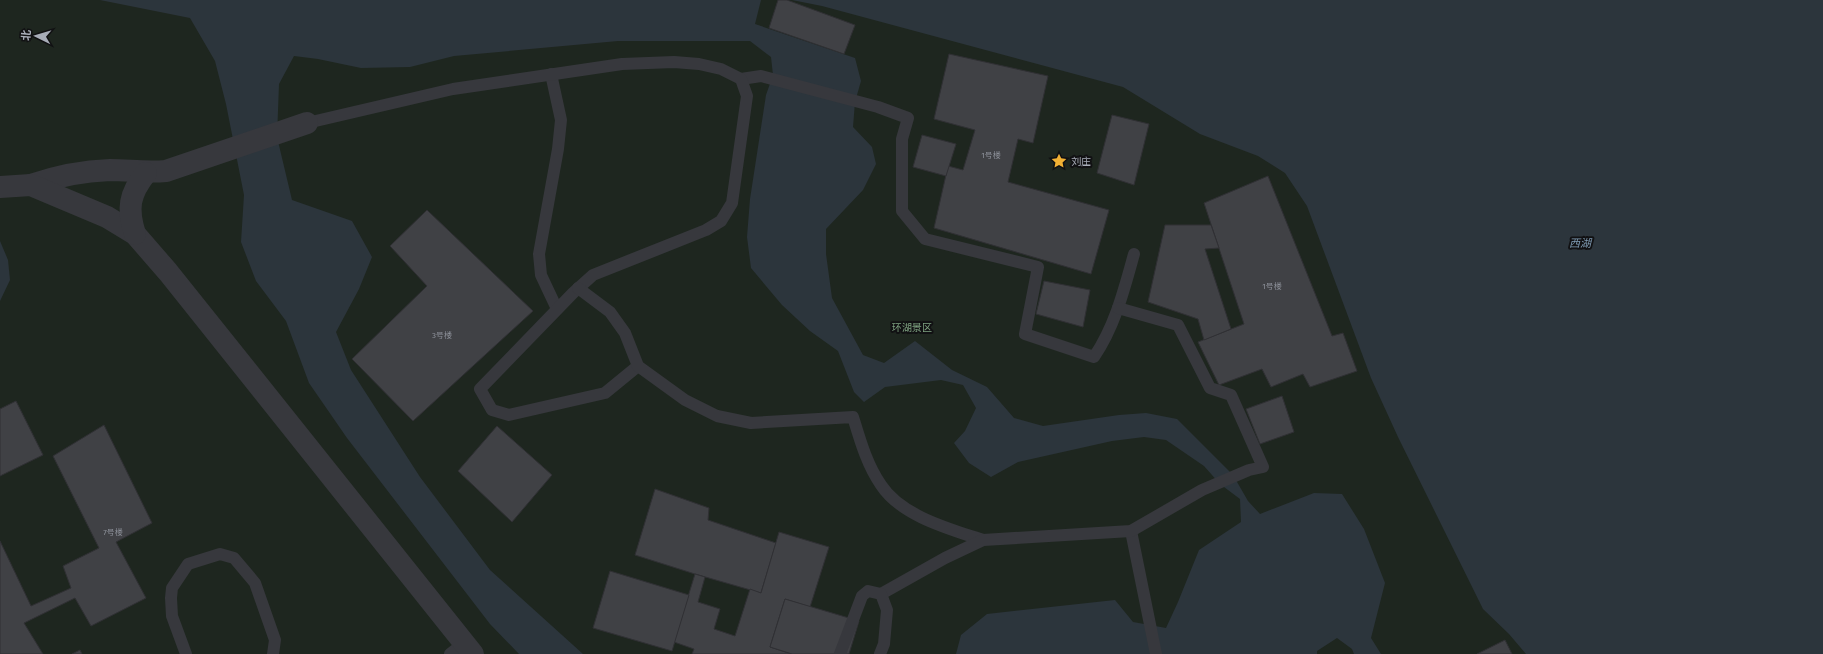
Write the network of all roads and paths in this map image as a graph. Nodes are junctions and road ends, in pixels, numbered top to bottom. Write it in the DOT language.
graph roads {
  1 [pos="551,74"];
  2 [pos="741,79"];
  3 [pos="307,123"];
  4 [pos="156,172"];
  5 [pos="31,185"];
  6 [pos="0,187"];
  7 [pos="135,234"];
  8 [pos="1134,254"];
  9 [pos="578,288"];
  10 [pos="1118,308"];
  11 [pos="557,309"];
  12 [pos="638,366"];
  13 [pos="1131,531"];
  14 [pos="983,540"];
  15 [pos="881,594"];
  16 [pos="462,650"];
  17 [pos="186,654"];
  18 [pos="273,654"];
  19 [pos="840,654"];
  20 [pos="880,654"];
  21 [pos="1156,654"];
  1 -- 2 [label="lane"];
  1 -- 3 [label="lane"];
  1 -- 11 [label="lane"];
  2 -- 9 [label="lane"];
  2 -- 10 [label="lane"];
  3 -- 4 [label="street"];
  4 -- 5 [label="street"];
  4 -- 7 [label="street"];
  5 -- 6 [label="street"];
  5 -- 7 [label="street"];
  7 -- 16 [label="street"];
  8 -- 10 [label="lane"];
  9 -- 11 [label="lane"];
  9 -- 12 [label="lane"];
  10 -- 13 [label="lane"];
  11 -- 12 [label="lane"];
  12 -- 14 [label="lane"];
  13 -- 14 [label="lane"];
  13 -- 21 [label="lane"];
  14 -- 15 [label="lane"];
  15 -- 19 [label="lane"];
  15 -- 20 [label="lane"];
  17 -- 18 [label="lane"];
}
